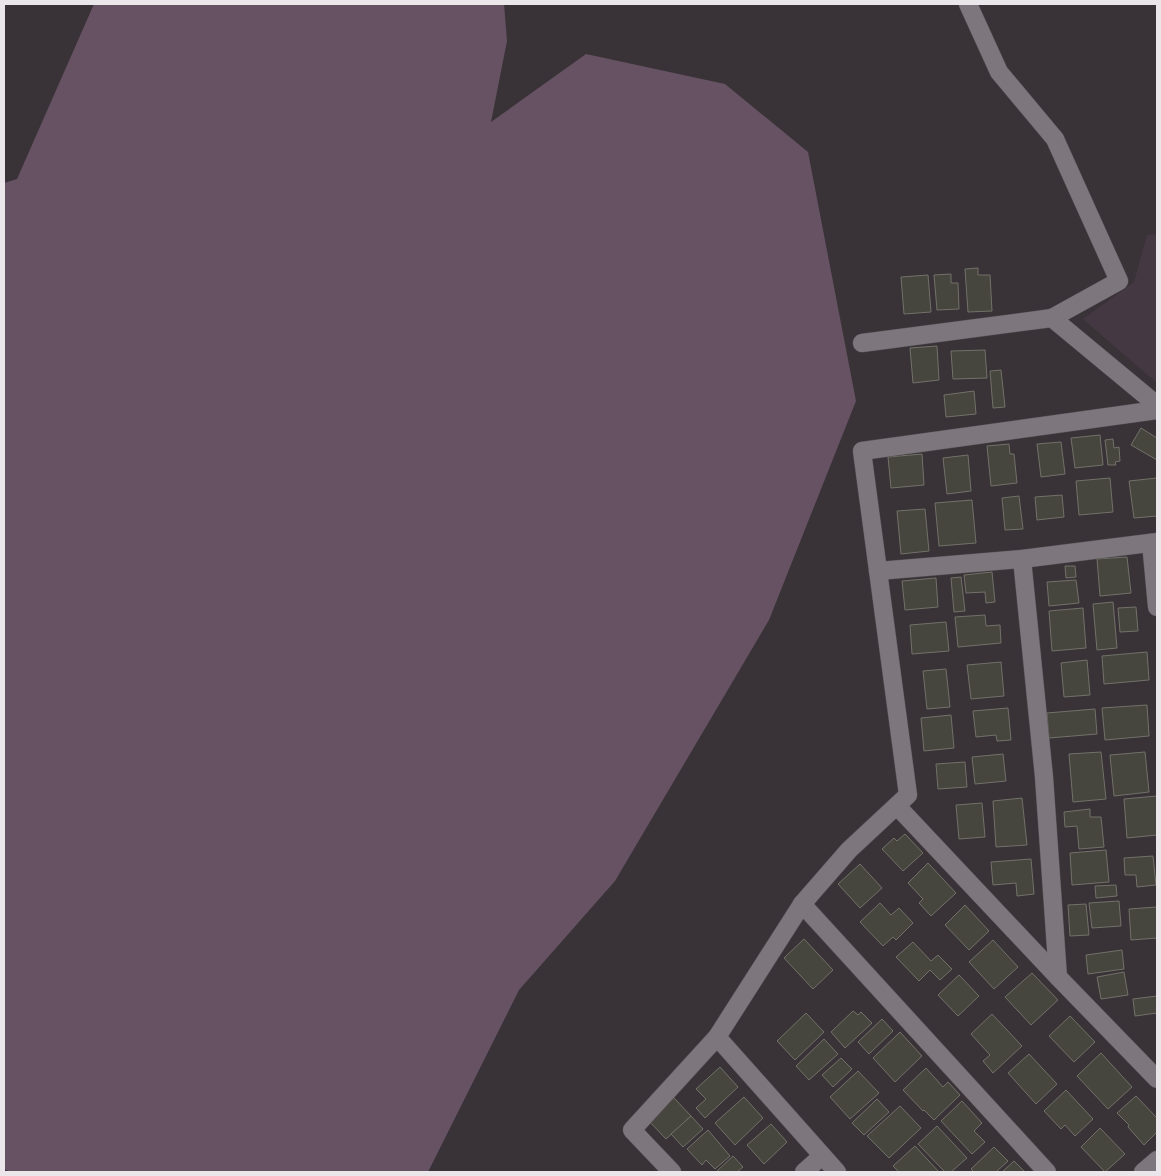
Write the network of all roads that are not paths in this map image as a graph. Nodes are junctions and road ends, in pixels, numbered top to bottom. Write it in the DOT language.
graph roads {
  1 [pos="968,4"];
  2 [pos="1052,318"];
  3 [pos="862,343"];
  4 [pos="1157,405"];
  5 [pos="1157,410"];
  6 [pos="1154,542"];
  7 [pos="1022,558"];
  8 [pos="878,571"];
  9 [pos="1157,607"];
  10 [pos="897,806"];
  11 [pos="802,904"];
  12 [pos="1058,977"];
  13 [pos="717,1037"];
  14 [pos="1157,1080"];
  15 [pos="822,1156"];
  16 [pos="1157,1160"];
  17 [pos="672,1172"];
  18 [pos="804,1172"];
  19 [pos="837,1172"];
  20 [pos="1046,1172"];
  21 [pos="1143,1172"];
  1 -- 2 [label="street"];
  2 -- 3 [label="street"];
  2 -- 4 [label="street"];
  5 -- 8 [label="street"];
  6 -- 7 [label="street"];
  6 -- 9 [label="street"];
  7 -- 8 [label="street"];
  7 -- 12 [label="street"];
  8 -- 10 [label="street"];
  10 -- 11 [label="street"];
  10 -- 12 [label="street"];
  11 -- 13 [label="street"];
  11 -- 20 [label="street"];
  12 -- 14 [label="street"];
  13 -- 15 [label="street"];
  13 -- 17 [label="street"];
  15 -- 18 [label="street"];
  15 -- 19 [label="street"];
  16 -- 21 [label="street"];
}
